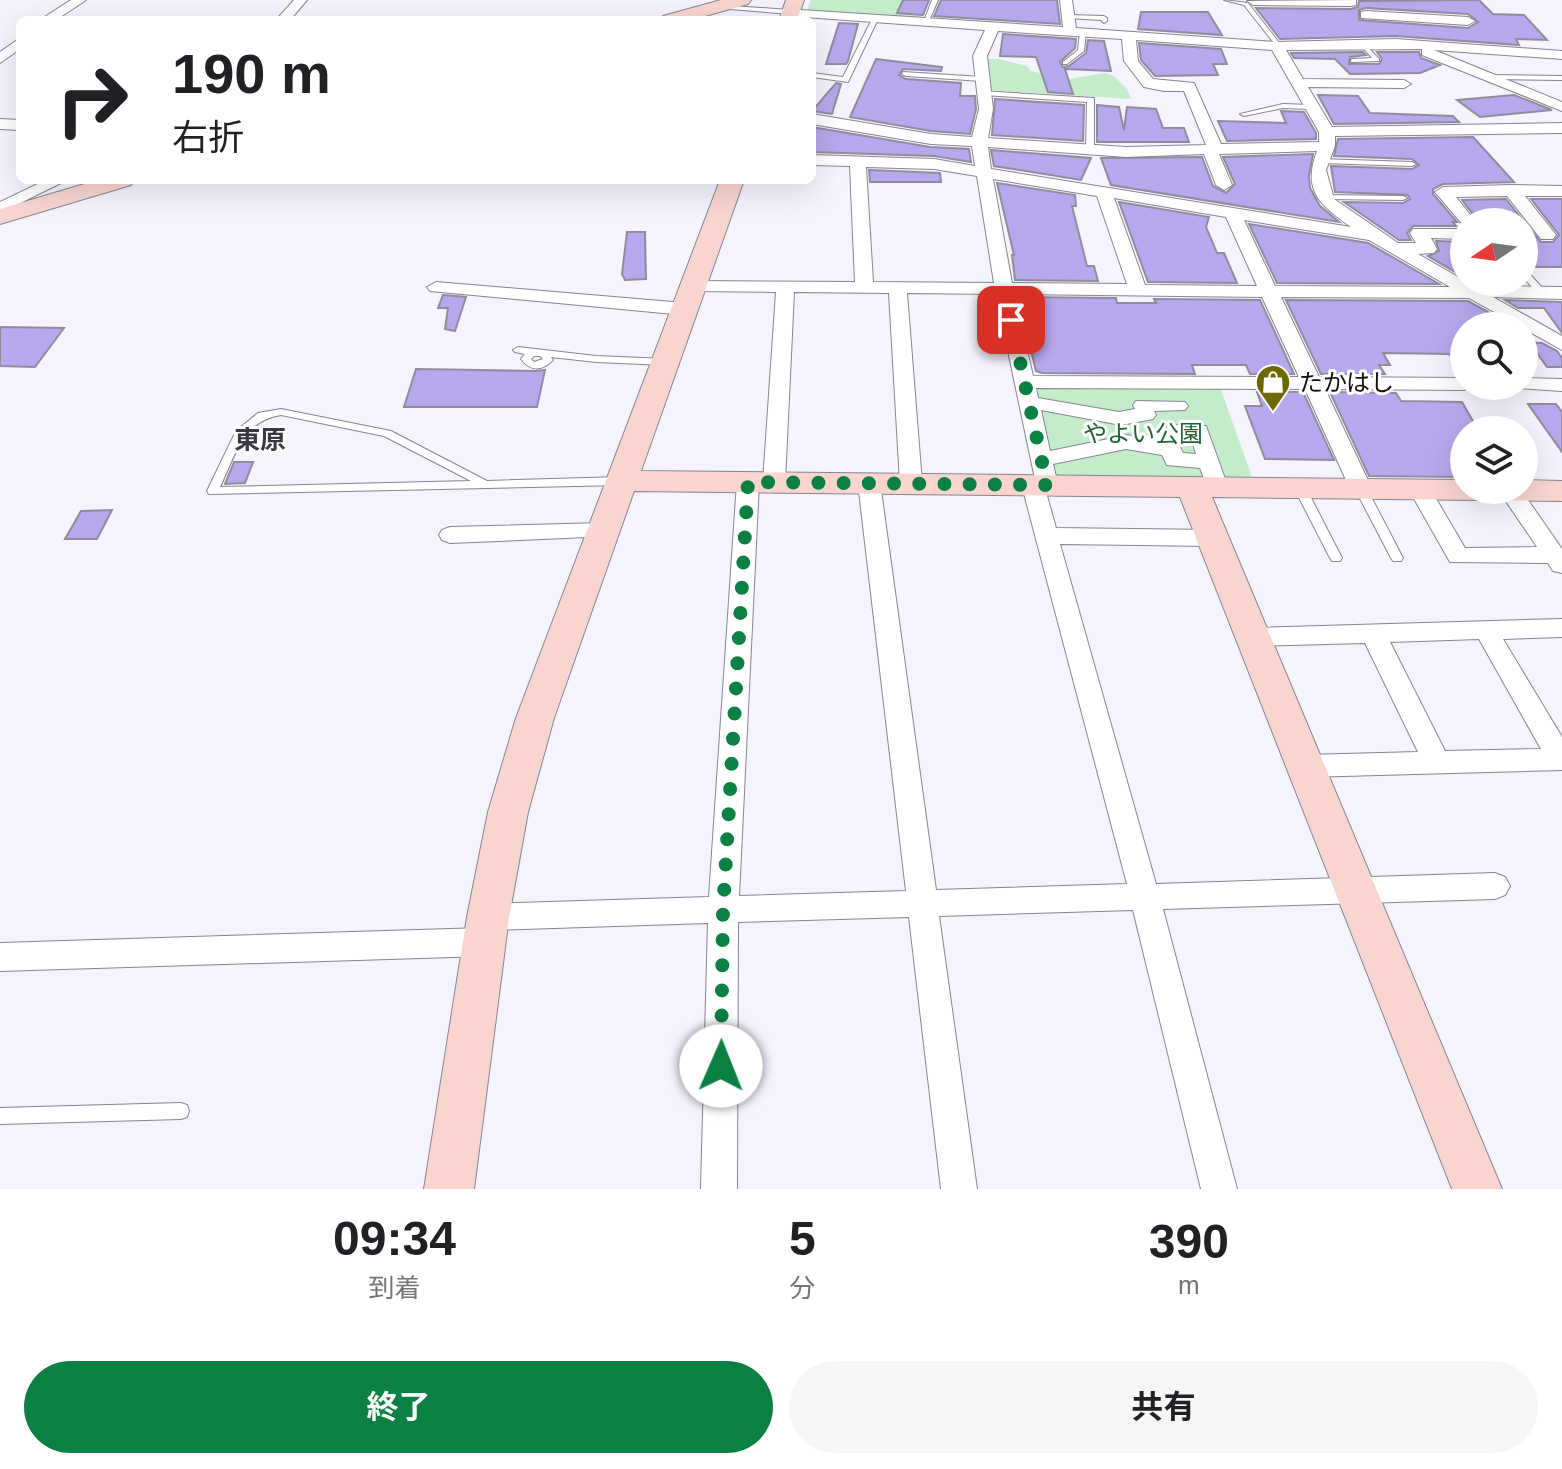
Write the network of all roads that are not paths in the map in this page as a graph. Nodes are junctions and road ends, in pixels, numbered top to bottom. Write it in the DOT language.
graph roads {
  1 [pos="80,0"];
  2 [pos="301,0"];
  3 [pos="742,0"];
  4 [pos="935,0"];
  5 [pos="1066,0"];
  6 [pos="1227,0"];
  7 [pos="1253,1"];
  8 [pos="1349,1"];
  9 [pos="719,7"];
  10 [pos="791,11"];
  11 [pos="1366,15"];
  12 [pos="54,16"];
  13 [pos="287,16"];
  14 [pos="685,16"];
  15 [pos="875,19"];
  16 [pos="1104,21"];
  17 [pos="1468,21"];
  18 [pos="925,23"];
  19 [pos="1074,26"];
  20 [pos="993,27"];
  21 [pos="1128,34"];
  22 [pos="1363,44"];
  23 [pos="1410,44"];
  24 [pos="16,45"];
  25 [pos="1278,46"];
  26 [pos="1562,55"];
  27 [pos="0,59"];
  28 [pos="1353,61"];
  29 [pos="1065,63"];
  30 [pos="906,74"];
  31 [pos="816,76"];
  32 [pos="1494,77"];
  33 [pos="1562,78"];
  34 [pos="1299,83"];
  35 [pos="1404,84"];
  36 [pos="983,86"];
  37 [pos="1312,107"];
  38 [pos="1562,107"];
  39 [pos="1244,114"];
  40 [pos="816,120"];
  41 [pos="1562,128"];
  42 [pos="979,143"];
  43 [pos="1325,146"];
  44 [pos="1090,150"];
  45 [pos="1213,150"];
  46 [pos="816,160"];
  47 [pos="858,160"];
  48 [pos="1412,164"];
  49 [pos="983,171"];
  50 [pos="51,184"];
  51 [pos="110,184"];
  52 [pos="731,184"];
  53 [pos="1224,185"];
  54 [pos="1511,190"];
  55 [pos="1562,191"];
  56 [pos="1104,193"];
  57 [pos="1326,197"];
  58 [pos="1403,198"];
  59 [pos="0,208"];
  60 [pos="1456,208"];
  61 [pos="1233,214"];
  62 [pos="0,217"];
  63 [pos="1450,234"];
  64 [pos="1374,236"];
  65 [pos="1554,236"];
  66 [pos="1396,248"];
  67 [pos="1450,278"];
  68 [pos="436,287"];
  69 [pos="785,288"];
  70 [pos="864,289"];
  71 [pos="898,289"];
  72 [pos="1004,289"];
  73 [pos="1538,289"];
  74 [pos="1138,291"];
  75 [pos="1269,292"];
  76 [pos="1450,292"];
  77 [pos="1541,292"];
  78 [pos="1562,293"];
  79 [pos="1481,296"];
  80 [pos="688,298"];
  81 [pos="1562,344"];
  82 [pos="532,353"];
  83 [pos="666,362"];
  84 [pos="1135,382"];
  85 [pos="1311,383"];
  86 [pos="1450,384"];
  87 [pos="1538,384"];
  88 [pos="1562,385"];
  89 [pos="1027,392"];
  90 [pos="1178,406"];
  91 [pos="1144,410"];
  92 [pos="1121,419"];
  93 [pos="1128,442"];
  94 [pos="1165,444"];
  95 [pos="1041,477"];
  96 [pos="1206,478"];
  97 [pos="621,481"];
  98 [pos="761,482"];
  99 [pos="483,483"];
  100 [pos="869,483"];
  101 [pos="911,483"];
  102 [pos="1300,488"];
  103 [pos="1361,489"];
  104 [pos="1420,490"];
  105 [pos="1450,490"];
  106 [pos="1538,491"];
  107 [pos="1562,491"];
  108 [pos="1519,504"];
  109 [pos="603,531"];
  110 [pos="450,535"];
  111 [pos="1046,536"];
  112 [pos="1213,538"];
  113 [pos="1336,558"];
  114 [pos="1397,558"];
  115 [pos="1558,561"];
  116 [pos="1562,628"];
  117 [pos="1485,629"];
  118 [pos="1373,633"];
  119 [pos="1252,637"];
  120 [pos="1562,759"];
  121 [pos="1437,763"];
  122 [pos="1306,766"];
  123 [pos="1495,886"];
  124 [pos="1356,892"];
  125 [pos="1145,898"];
  126 [pos="923,905"];
  127 [pos="723,911"];
  128 [pos="486,930"];
  129 [pos="0,957"];
  130 [pos="181,1111"];
  131 [pos="0,1116"];
  132 [pos="449,1189"];
  133 [pos="719,1189"];
  134 [pos="959,1189"];
  135 [pos="1219,1189"];
  136 [pos="1477,1189"];
  1 -- 12 [label="street"];
  2 -- 13 [label="street"];
  3 -- 9 [label="street"];
  4 -- 18 [label="lane"];
  5 -- 19 [label="street"];
  6 -- 25 [label="lane"];
  7 -- 8 [label="street"];
  8 -- 11 [label="street"];
  9 -- 10 [label="lane"];
  9 -- 14 [label="street"];
  10 -- 15 [label="street"];
  11 -- 17 [label="street"];
  11 -- 23 [label="street"];
  15 -- 18 [label="street"];
  15 -- 31 [label="lane"];
  16 -- 19 [label="lane"];
  18 -- 20 [label="street"];
  19 -- 20 [label="street"];
  19 -- 21 [label="street"];
  19 -- 29 [label="lane"];
  20 -- 36 [label="street"];
  21 -- 25 [label="street"];
  21 -- 45 [label="street"];
  22 -- 23 [label="street"];
  22 -- 25 [label="street"];
  22 -- 28 [label="lane"];
  23 -- 26 [label="street"];
  23 -- 32 [label="street"];
  24 -- 27 [label="street"];
  25 -- 34 [label="street"];
  30 -- 36 [label="lane"];
  32 -- 33 [label="lane"];
  32 -- 38 [label="street"];
  34 -- 35 [label="street"];
  34 -- 37 [label="street"];
  36 -- 42 [label="street"];
  36 -- 44 [label="lane"];
  37 -- 39 [label="lane"];
  37 -- 43 [label="street"];
  40 -- 42 [label="street"];
  41 -- 43 [label="street"];
  42 -- 44 [label="street"];
  42 -- 49 [label="street"];
  43 -- 45 [label="street"];
  43 -- 48 [label="lane"];
  43 -- 57 [label="street"];
  44 -- 45 [label="street"];
  45 -- 53 [label="street"];
  46 -- 47 [label="street"];
  47 -- 49 [label="street"];
  47 -- 70 [label="street"];
  49 -- 56 [label="street"];
  49 -- 72 [label="street"];
  50 -- 59 [label="street"];
  51 -- 62 [label="street"];
  52 -- 80 [label="street"];
  54 -- 55 [label="street"];
  54 -- 60 [label="street"];
  54 -- 65 [label="street"];
  56 -- 61 [label="street"];
  56 -- 74 [label="street"];
  57 -- 58 [label="lane"];
  57 -- 64 [label="street"];
  61 -- 64 [label="street"];
  61 -- 75 [label="street"];
  63 -- 66 [label="street"];
  64 -- 66 [label="street"];
  66 -- 67 [label="street"];
  68 -- 80 [label="street"];
  69 -- 70 [label="street"];
  69 -- 80 [label="street"];
  69 -- 98 [label="street"];
  70 -- 71 [label="street"];
  71 -- 72 [label="street"];
  71 -- 101 [label="street"];
  72 -- 74 [label="street"];
  72 -- 89 [label="street"];
  73 -- 77 [label="lane"];
  74 -- 75 [label="street"];
  75 -- 76 [label="street"];
  75 -- 85 [label="street"];
  77 -- 78 [label="street"];
  79 -- 81 [label="street"];
  80 -- 83 [label="street"];
  82 -- 83 [label="lane"];
  83 -- 97 [label="street"];
  84 -- 85 [label="street"];
  84 -- 89 [label="street"];
  84 -- 91 [label="street"];
  85 -- 86 [label="street"];
  85 -- 103 [label="street"];
  87 -- 88 [label="street"];
  89 -- 92 [label="street"];
  89 -- 95 [label="street"];
  90 -- 91 [label="street"];
  91 -- 92 [label="street"];
  91 -- 94 [label="street"];
  92 -- 93 [label="street"];
  93 -- 94 [label="street"];
  93 -- 95 [label="street"];
  94 -- 96 [label="street"];
  94 -- 96 [label="street"];
  95 -- 96 [label="street"];
  95 -- 101 [label="street"];
  95 -- 111 [label="street"];
  96 -- 102 [label="street"];
  96 -- 112 [label="street"];
  97 -- 98 [label="street"];
  97 -- 99 [label="lane"];
  97 -- 109 [label="street"];
  98 -- 100 [label="street"];
  98 -- 127 [label="street"];
  99 -- 99 [label="lane"];
  100 -- 101 [label="street"];
  100 -- 126 [label="street"];
  102 -- 103 [label="street"];
  102 -- 113 [label="lane"];
  103 -- 104 [label="street"];
  103 -- 114 [label="lane"];
  104 -- 105 [label="street"];
  104 -- 115 [label="street"];
  106 -- 107 [label="street"];
  108 -- 115 [label="street"];
  109 -- 110 [label="street"];
  109 -- 128 [label="street"];
  111 -- 112 [label="street"];
  111 -- 125 [label="street"];
  112 -- 119 [label="street"];
  116 -- 117 [label="street"];
  117 -- 118 [label="street"];
  117 -- 120 [label="street"];
  118 -- 119 [label="street"];
  118 -- 121 [label="street"];
  119 -- 122 [label="street"];
  120 -- 121 [label="street"];
  121 -- 122 [label="street"];
  122 -- 124 [label="street"];
  123 -- 124 [label="street"];
  124 -- 125 [label="street"];
  124 -- 136 [label="street"];
  125 -- 126 [label="street"];
  125 -- 135 [label="street"];
  126 -- 127 [label="street"];
  126 -- 134 [label="street"];
  127 -- 128 [label="street"];
  127 -- 133 [label="street"];
  128 -- 129 [label="street"];
  128 -- 132 [label="street"];
  130 -- 131 [label="lane"];
}
